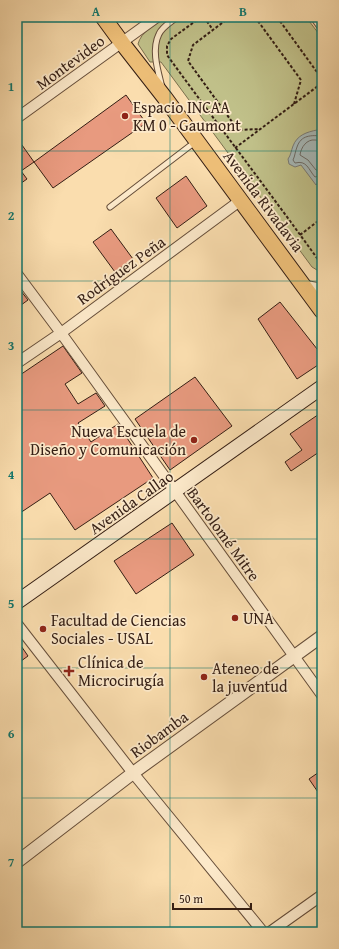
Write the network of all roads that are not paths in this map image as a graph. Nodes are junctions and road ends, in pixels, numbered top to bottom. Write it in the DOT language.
graph roads {
  1 [pos="103,17"];
  2 [pos="158,17"];
  3 [pos="177,17"];
  4 [pos="317,17"];
  5 [pos="145,22"];
  6 [pos="322,24"];
  7 [pos="122,44"];
  8 [pos="165,98"];
  9 [pos="17,118"];
  10 [pos="197,141"];
  11 [pos="237,195"];
  12 [pos="110,207"];
  13 [pos="17,274"];
  14 [pos="306,287"];
  15 [pos="322,290"];
  16 [pos="322,311"];
  17 [pos="61,333"];
  18 [pos="17,363"];
  19 [pos="322,387"];
  20 [pos="175,492"];
  21 [pos="17,602"];
  22 [pos="17,624"];
  23 [pos="322,636"];
  24 [pos="293,656"];
  25 [pos="322,695"];
  26 [pos="133,773"];
  27 [pos="17,862"];
  28 [pos="322,895"];
  29 [pos="263,932"];
  30 [pos="270,932"];
  1 -- 7 [label="main road, Avenida Rivadavia"];
  2 -- 5 [label="street, Montevideo"];
  3 -- 8 [label="lane"];
  4 -- 6 [label="street"];
  5 -- 7 [label="street, Montevideo"];
  7 -- 8 [label="main road, Avenida Rivadavia"];
  7 -- 9 [label="street, Montevideo"];
  8 -- 10 [label="main road, Avenida Rivadavia"];
  10 -- 11 [label="main road, Avenida Rivadavia"];
  10 -- 12 [label="lane"];
  11 -- 14 [label="main road, Avenida Rivadavia"];
  11 -- 17 [label="street, Rodríguez Peña"];
  13 -- 17 [label="street, Bartolomé Mitre"];
  14 -- 15 [label="street"];
  14 -- 16 [label="main road, Avenida Rivadavia"];
  17 -- 18 [label="street, Rodríguez Peña"];
  17 -- 20 [label="street, Bartolomé Mitre"];
  19 -- 20 [label="main road, Avenida Callao"];
  20 -- 21 [label="main road, Avenida Callao"];
  20 -- 24 [label="street, Bartolomé Mitre"];
  22 -- 26 [label="street"];
  23 -- 24 [label="street, Riobamba"];
  24 -- 25 [label="street, Bartolomé Mitre"];
  24 -- 26 [label="street, Riobamba"];
  26 -- 27 [label="street, Riobamba"];
  26 -- 29 [label="street"];
  28 -- 30 [label="street"];
}
